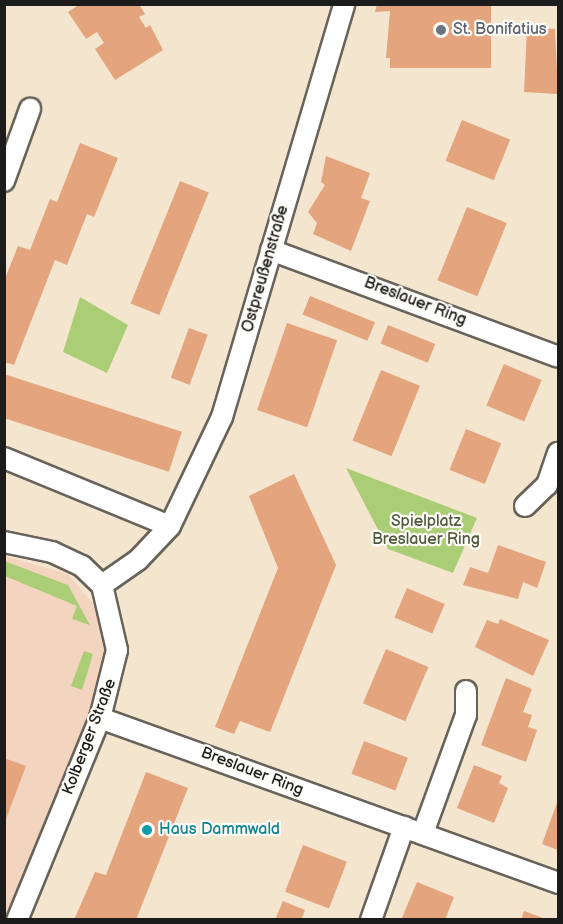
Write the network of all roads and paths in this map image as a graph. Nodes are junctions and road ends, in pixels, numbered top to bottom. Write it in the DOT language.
graph roads {
  1 [pos="344,4"];
  2 [pos="30,109"];
  3 [pos="4,181"];
  4 [pos="271,249"];
  5 [pos="558,357"];
  6 [pos="558,453"];
  7 [pos="4,458"];
  8 [pos="525,506"];
  9 [pos="170,526"];
  10 [pos="4,542"];
  11 [pos="102,585"];
  12 [pos="466,690"];
  13 [pos="100,718"];
  14 [pos="413,830"];
  15 [pos="558,883"];
  16 [pos="17,920"];
  17 [pos="371,920"];
  1 -- 4 [label="street, Ostpreußenstraße"];
  2 -- 3 [label="street"];
  4 -- 5 [label="street, Breslauer Ring"];
  4 -- 9 [label="street, Ostpreußenstraße"];
  6 -- 8 [label="street"];
  7 -- 9 [label="street"];
  9 -- 11 [label="street, Ostpreußenstraße"];
  10 -- 11 [label="street"];
  11 -- 13 [label="street, Kolberger Straße"];
  12 -- 14 [label="street"];
  13 -- 14 [label="street, Breslauer Ring"];
  13 -- 16 [label="street, Kolberger Straße"];
  14 -- 15 [label="street, Breslauer Ring"];
  14 -- 17 [label="street"];
}
